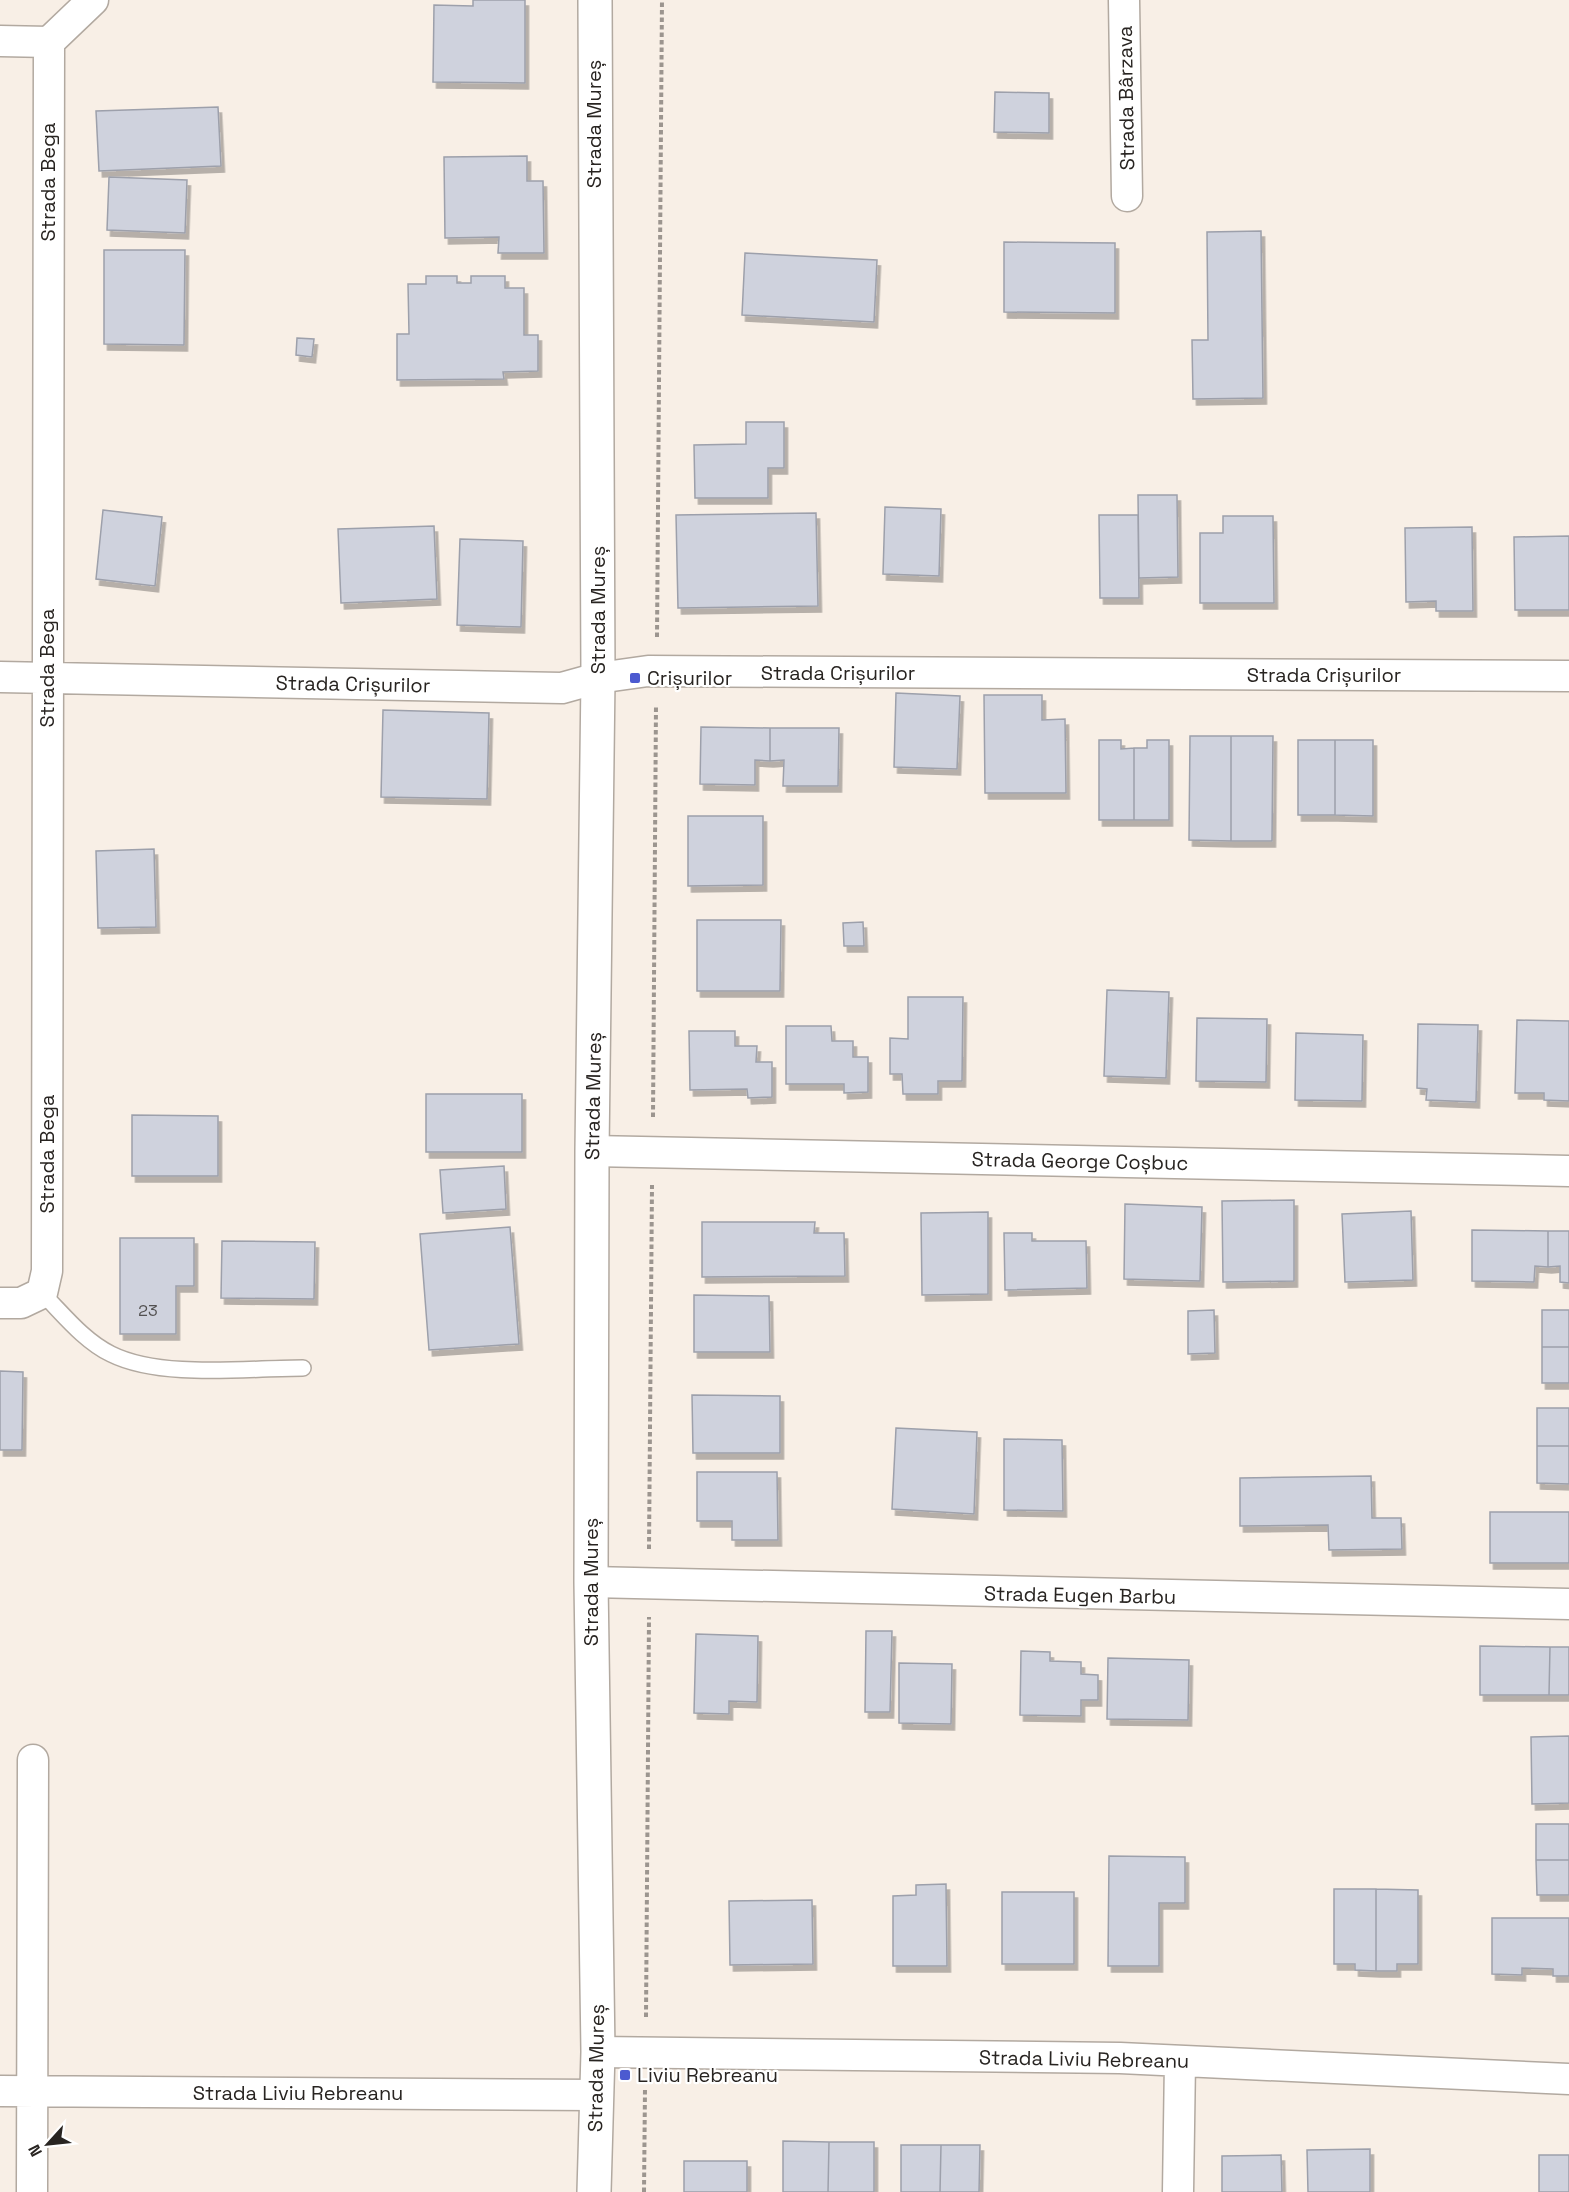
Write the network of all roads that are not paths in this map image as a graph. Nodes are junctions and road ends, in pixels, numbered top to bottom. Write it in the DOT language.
graph roads {
  1 [pos="93,0"];
  2 [pos="595,0"];
  3 [pos="1124,0"];
  4 [pos="0,41"];
  5 [pos="49,42"];
  6 [pos="1127,196"];
  7 [pos="1569,676"];
  8 [pos="0,677"];
  9 [pos="47,678"];
  10 [pos="598,678"];
  11 [pos="592,1151"];
  12 [pos="1569,1170"];
  13 [pos="42,1293"];
  14 [pos="0,1303"];
  15 [pos="303,1368"];
  16 [pos="591,1582"];
  17 [pos="1569,1604"];
  18 [pos="33,1760"];
  19 [pos="598,2052"];
  20 [pos="1180,2061"];
  21 [pos="1569,2079"];
  22 [pos="0,2091"];
  23 [pos="32,2092"];
  24 [pos="596,2095"];
  25 [pos="32,2192"];
  26 [pos="594,2192"];
  27 [pos="1178,2192"];
  1 -- 5 [label="street"];
  2 -- 10 [label="street, Strada Mureș"];
  3 -- 6 [label="street, Strada Bârzava"];
  4 -- 5 [label="street"];
  5 -- 9 [label="street, Strada Bega"];
  7 -- 10 [label="street, Strada Crișurilor"];
  8 -- 9 [label="street, Strada Crișurilor"];
  9 -- 10 [label="street, Strada Crișurilor"];
  9 -- 13 [label="street, Strada Bega"];
  10 -- 11 [label="street, Strada Mureș"];
  11 -- 12 [label="street, Strada George Coșbuc"];
  11 -- 16 [label="street, Strada Mureș"];
  13 -- 14 [label="street"];
  13 -- 15 [label="lane"];
  16 -- 17 [label="street, Strada Eugen Barbu"];
  16 -- 19 [label="street, Strada Mureș"];
  18 -- 23 [label="street"];
  19 -- 20 [label="street, Strada Liviu Rebreanu"];
  19 -- 24 [label="street, Strada Mureș"];
  20 -- 21 [label="street, Strada Liviu Rebreanu"];
  20 -- 27 [label="street"];
  22 -- 23 [label="street, Strada Liviu Rebreanu"];
  23 -- 24 [label="street, Strada Liviu Rebreanu"];
  23 -- 25 [label="street"];
  24 -- 26 [label="street, Strada Mureș"];
}
